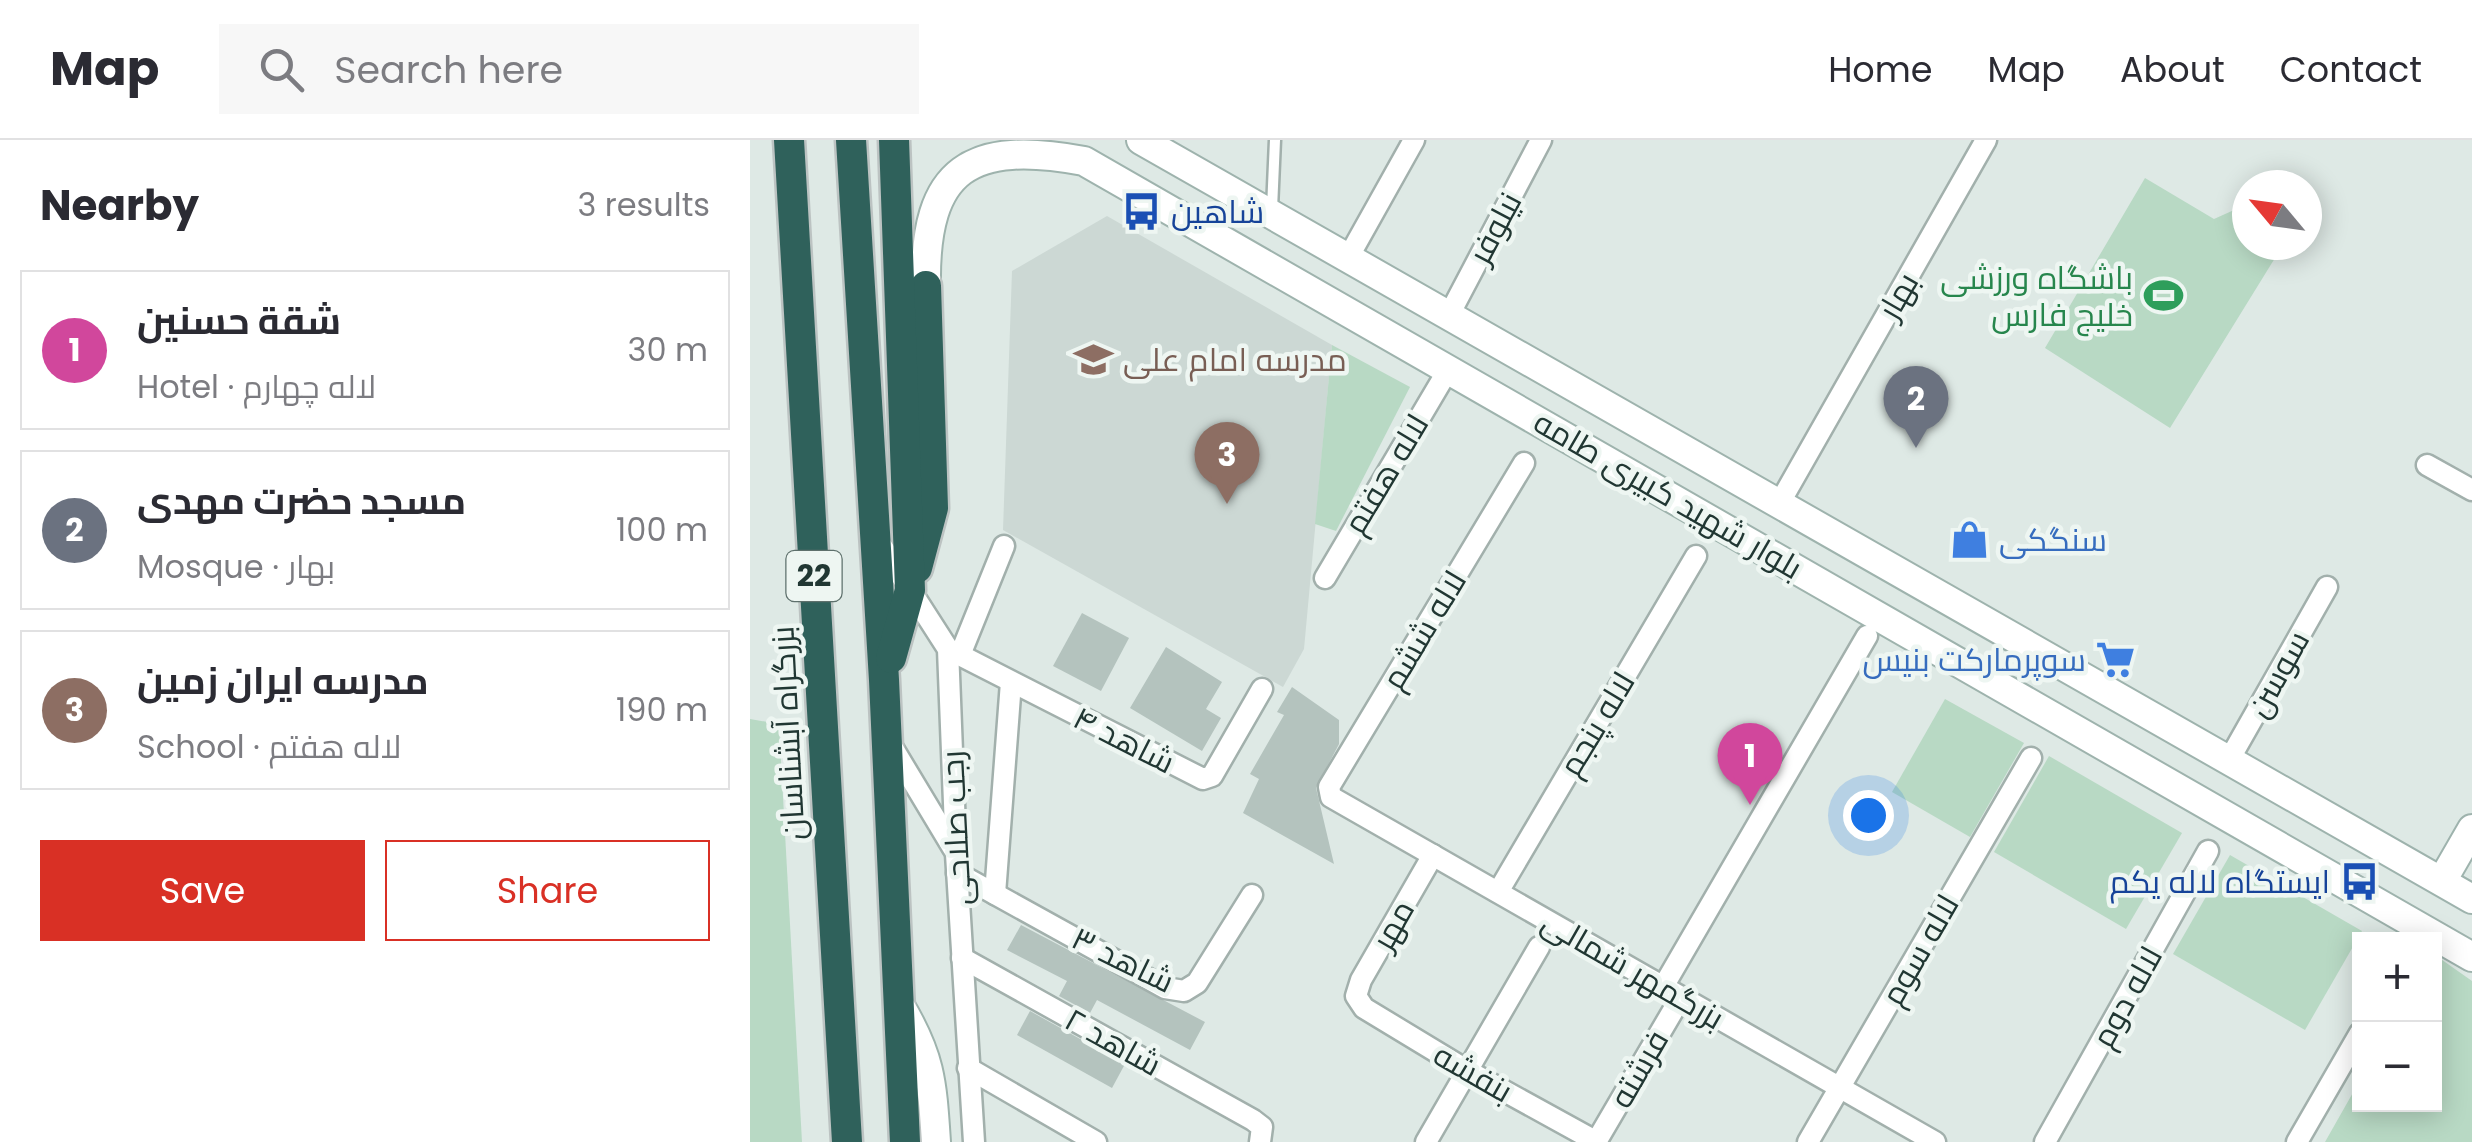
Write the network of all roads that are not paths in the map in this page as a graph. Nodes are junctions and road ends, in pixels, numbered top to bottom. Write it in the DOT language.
graph roads {
  1 [pos="790,140"];
  2 [pos="851,140"];
  3 [pos="894,140"];
  4 [pos="1043,140"];
  5 [pos="1141,140"];
  6 [pos="1275,140"];
  7 [pos="1414,140"];
  8 [pos="1541,140"];
  9 [pos="1986,140"];
  10 [pos="1084,161"];
  11 [pos="1272,215"];
  12 [pos="1348,258"];
  13 [pos="926,286"];
  14 [pos="1449,315"];
  15 [pos="1448,370"];
  16 [pos="1524,463"];
  17 [pos="2427,465"];
  18 [pos="2472,490"];
  19 [pos="1779,504"];
  20 [pos="875,535"];
  21 [pos="1004,546"];
  22 [pos="1696,556"];
  23 [pos="1325,578"];
  24 [pos="2327,587"];
  25 [pos="910,590"];
  26 [pos="1867,636"];
  27 [pos="954,652"];
  28 [pos="884,680"];
  29 [pos="1010,682"];
  30 [pos="1262,689"];
  31 [pos="887,738"];
  32 [pos="2031,758"];
  33 [pos="2229,760"];
  34 [pos="1330,797"];
  35 [pos="2338,825"];
  36 [pos="2472,829"];
  37 [pos="2208,851"];
  38 [pos="1433,855"];
  39 [pos="957,864"];
  40 [pos="2316,866"];
  41 [pos="2442,881"];
  42 [pos="1498,892"];
  43 [pos="994,894"];
  44 [pos="1252,895"];
  45 [pos="2472,899"];
  46 [pos="1539,947"];
  47 [pos="2472,956"];
  48 [pos="962,958"];
  49 [pos="1672,992"];
  50 [pos="1356,996"];
  51 [pos="899,1004"];
  52 [pos="838,1012"];
  53 [pos="2352,1047"];
  54 [pos="968,1068"];
  55 [pos="1468,1070"];
  56 [pos="1840,1088"];
  57 [pos="1261,1134"];
  58 [pos="834,1142"];
  59 [pos="847,1142"];
  60 [pos="905,1142"];
  61 [pos="936,1142"];
  62 [pos="974,1142"];
  63 [pos="1096,1142"];
  64 [pos="1426,1142"];
  65 [pos="1596,1142"];
  66 [pos="1808,1142"];
  67 [pos="1935,1142"];
  68 [pos="2045,1142"];
  69 [pos="2297,1142"];
  1 -- 52 [label="highway, بزرگراه آبشناسان / 22"];
  2 -- 20 [label="highway, 22"];
  3 -- 25 [label="highway"];
  4 -- 10 [label="main road"];
  5 -- 11 [label="main road, بلوار شهید کبیری طامه"];
  6 -- 11 [label="lane"];
  7 -- 12 [label="street"];
  8 -- 14 [label="street, نیلوفر"];
  9 -- 19 [label="street, بهار"];
  10 -- 13 [label="main road, بلوار شهید کبیری طامه"];
  10 -- 15 [label="main road, بلوار شهید کبیری طامه"];
  11 -- 12 [label="main road, بلوار شهید کبیری طامه"];
  12 -- 14 [label="main road, بلوار شهید کبیری طامه"];
  13 -- 25 [label="highway"];
  14 -- 19 [label="main road, بلوار شهید کبیری طامه"];
  15 -- 23 [label="street, لاله هفتم"];
  15 -- 40 [label="main road, بلوار شهید کبیری طامه"];
  16 -- 34 [label="street, لاله ششم"];
  17 -- 18 [label="street"];
  19 -- 33 [label="main road, بلوار شهید کبیری طامه"];
  20 -- 25 [label="street"];
  20 -- 28 [label="highway, 22"];
  21 -- 27 [label="street"];
  22 -- 42 [label="street, لاله پنجم"];
  24 -- 33 [label="street, سوسن"];
  25 -- 27 [label="street"];
  25 -- 28 [label="highway"];
  26 -- 49 [label="street, فرشته"];
  27 -- 29 [label="street, شاهد ۴"];
  27 -- 39 [label="street, رجب صلاحی"];
  28 -- 31 [label="highway, 22"];
  29 -- 30 [label="street, شاهد ۴"];
  29 -- 43 [label="street"];
  31 -- 39 [label="street"];
  31 -- 51 [label="highway, 22"];
  32 -- 56 [label="street, لاله سوم"];
  33 -- 35 [label="main road, بلوار شهید کبیری طامه"];
  34 -- 38 [label="street, بزرگمهر شمالی"];
  35 -- 40 [label="main road"];
  35 -- 41 [label="main road, بلوار شهید کبیری طامه"];
  36 -- 41 [label="main road"];
  37 -- 68 [label="street, لاله دوم"];
  38 -- 42 [label="street, بزرگمهر شمالی"];
  38 -- 50 [label="street, مهر"];
  39 -- 43 [label="street, شاهد ۳"];
  39 -- 48 [label="street, رجب صلاحی"];
  40 -- 47 [label="main road, بلوار شهید کبیری طامه"];
  41 -- 45 [label="main road, بلوار شهید کبیری طامه"];
  42 -- 49 [label="street, بزرگمهر شمالی"];
  43 -- 44 [label="street, شاهد ۳"];
  46 -- 55 [label="street"];
  48 -- 54 [label="street, رجب صلاحی"];
  48 -- 57 [label="street, شاهد ۲"];
  49 -- 56 [label="street, بزرگمهر شمالی"];
  49 -- 65 [label="street, فرشته"];
  50 -- 55 [label="street, بنفشه"];
  51 -- 60 [label="highway, 22"];
  51 -- 61 [label="main road"];
  52 -- 58 [label="main road"];
  52 -- 59 [label="highway, بزرگراه آبشناسان / 22"];
  53 -- 69 [label="street"];
  54 -- 62 [label="street, رجب صلاحی"];
  54 -- 63 [label="street"];
  55 -- 64 [label="street"];
  55 -- 65 [label="street, بنفشه"];
  56 -- 66 [label="street, لاله سوم"];
  56 -- 67 [label="street, بزرگمهر شمالی"];
}
